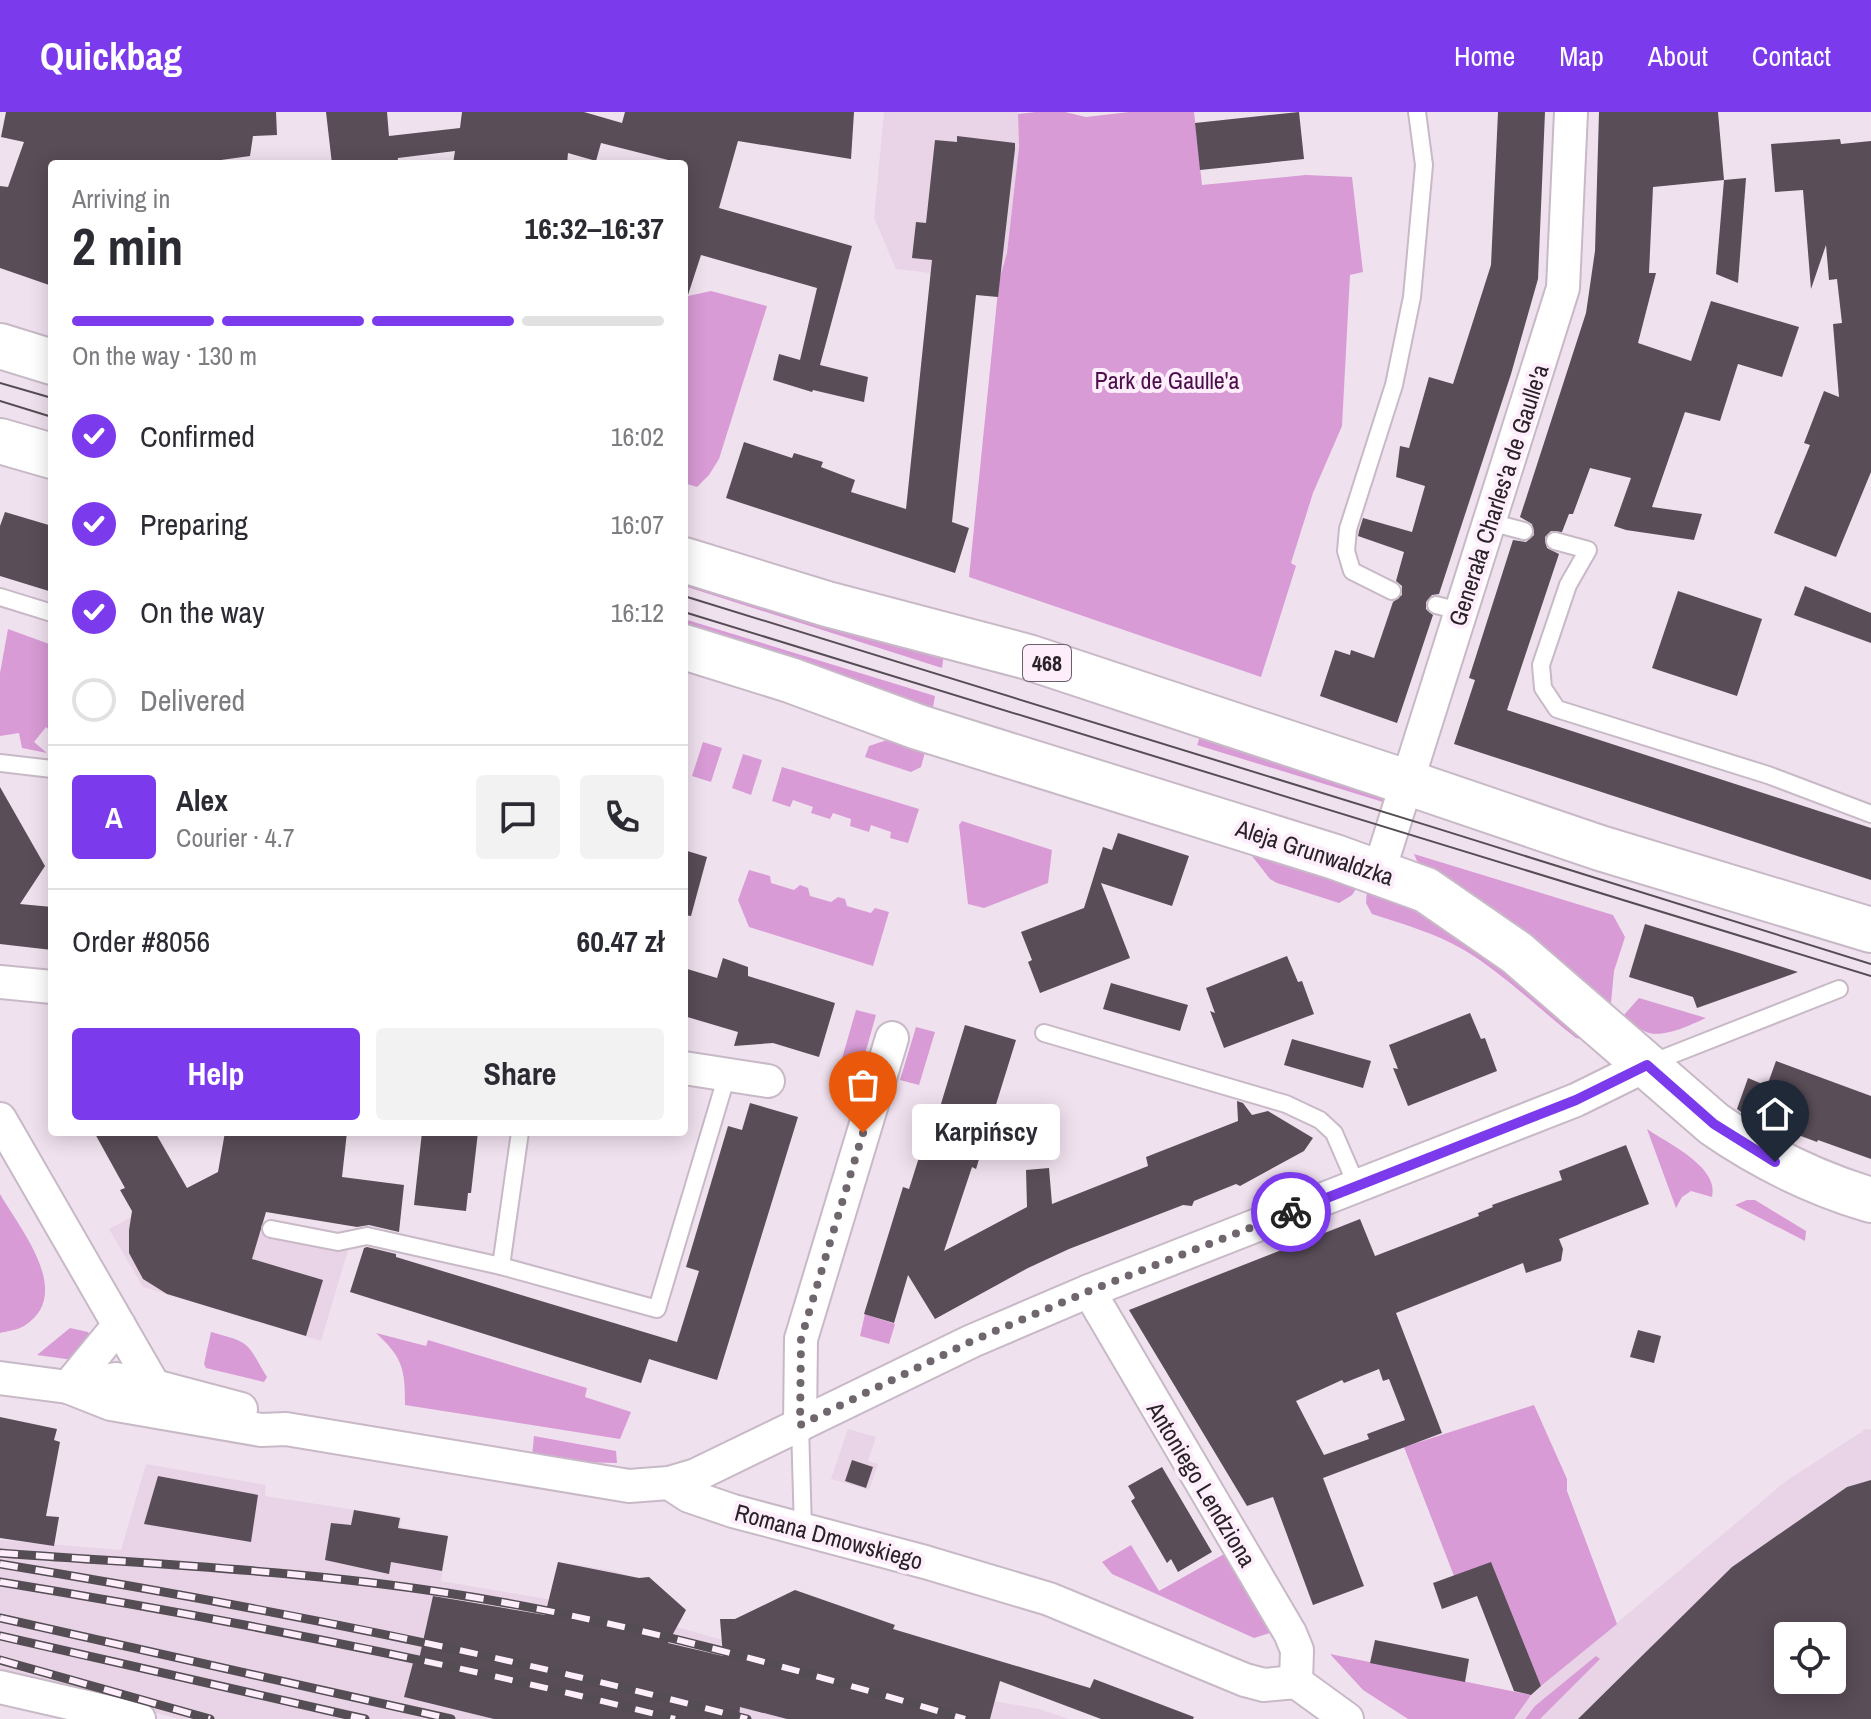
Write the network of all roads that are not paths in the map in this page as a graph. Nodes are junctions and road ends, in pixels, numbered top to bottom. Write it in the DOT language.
graph roads {
  1 [pos="1417,112"];
  2 [pos="1571,112"];
  3 [pos="0,346"];
  4 [pos="48,361"];
  5 [pos="0,441"];
  6 [pos="48,455"];
  7 [pos="1490,522"];
  8 [pos="1524,531"];
  9 [pos="1555,541"];
  10 [pos="688,561"];
  11 [pos="1392,591"];
  12 [pos="0,597"];
  13 [pos="48,612"];
  14 [pos="688,648"];
  15 [pos="0,763"];
  16 [pos="48,769"];
  17 [pos="1406,782"];
  18 [pos="1871,814"];
  19 [pos="1379,871"];
  20 [pos="1871,930"];
  21 [pos="0,982"];
  22 [pos="48,987"];
  23 [pos="1839,989"];
  24 [pos="1044,1033"];
  25 [pos="892,1038"];
  26 [pos="1647,1065"];
  27 [pos="688,1069"];
  28 [pos="727,1075"];
  29 [pos="768,1081"];
  30 [pos="0,1119"];
  31 [pos="519,1136"];
  32 [pos="1357,1186"];
  33 [pos="1871,1200"];
  34 [pos="271,1229"];
  35 [pos="501,1266"];
  36 [pos="1089,1291"];
  37 [pos="119,1325"];
  38 [pos="0,1378"];
  39 [pos="154,1386"];
  40 [pos="68,1387"];
  41 [pos="800,1425"];
  42 [pos="286,1429"];
  43 [pos="669,1483"];
  44 [pos="803,1530"];
  45 [pos="1296,1682"];
  46 [pos="0,1687"];
  47 [pos="139,1719"];
  48 [pos="1347,1719"];
  1 -- 11 [label="lane"];
  2 -- 7 [label="street, Generała Charles'a de Gaulle'a"];
  3 -- 4 [label="main road"];
  5 -- 6 [label="main road"];
  7 -- 8 [label="lane"];
  7 -- 17 [label="street, Generała Charles'a de Gaulle'a"];
  9 -- 18 [label="lane"];
  10 -- 17 [label="main road, 468"];
  12 -- 13 [label="lane"];
  14 -- 19 [label="main road, Aleja Grunwaldzka"];
  15 -- 16 [label="lane"];
  17 -- 19 [label="street, Generała Charles'a de Gaulle'a"];
  17 -- 20 [label="main road, 468"];
  19 -- 26 [label="main road, Aleja Grunwaldzka"];
  21 -- 22 [label="street"];
  23 -- 26 [label="lane"];
  24 -- 32 [label="lane"];
  25 -- 41 [label="street"];
  26 -- 32 [label="street"];
  26 -- 33 [label="main road, Aleja Grunwaldzka"];
  27 -- 28 [label="street"];
  28 -- 29 [label="street"];
  28 -- 35 [label="lane"];
  30 -- 37 [label="street"];
  31 -- 35 [label="lane"];
  32 -- 36 [label="street"];
  34 -- 35 [label="lane"];
  36 -- 41 [label="street"];
  36 -- 45 [label="street, Antoniego Lendziona"];
  37 -- 39 [label="street"];
  37 -- 40 [label="street"];
  38 -- 40 [label="street"];
  39 -- 40 [label="street"];
  39 -- 42 [label="street"];
  40 -- 42 [label="street"];
  41 -- 43 [label="street"];
  41 -- 44 [label="lane"];
  42 -- 43 [label="street"];
  43 -- 44 [label="street, Romana Dmowskiego"];
  44 -- 45 [label="street, Romana Dmowskiego"];
  45 -- 48 [label="street"];
  46 -- 47 [label="street"];
}
